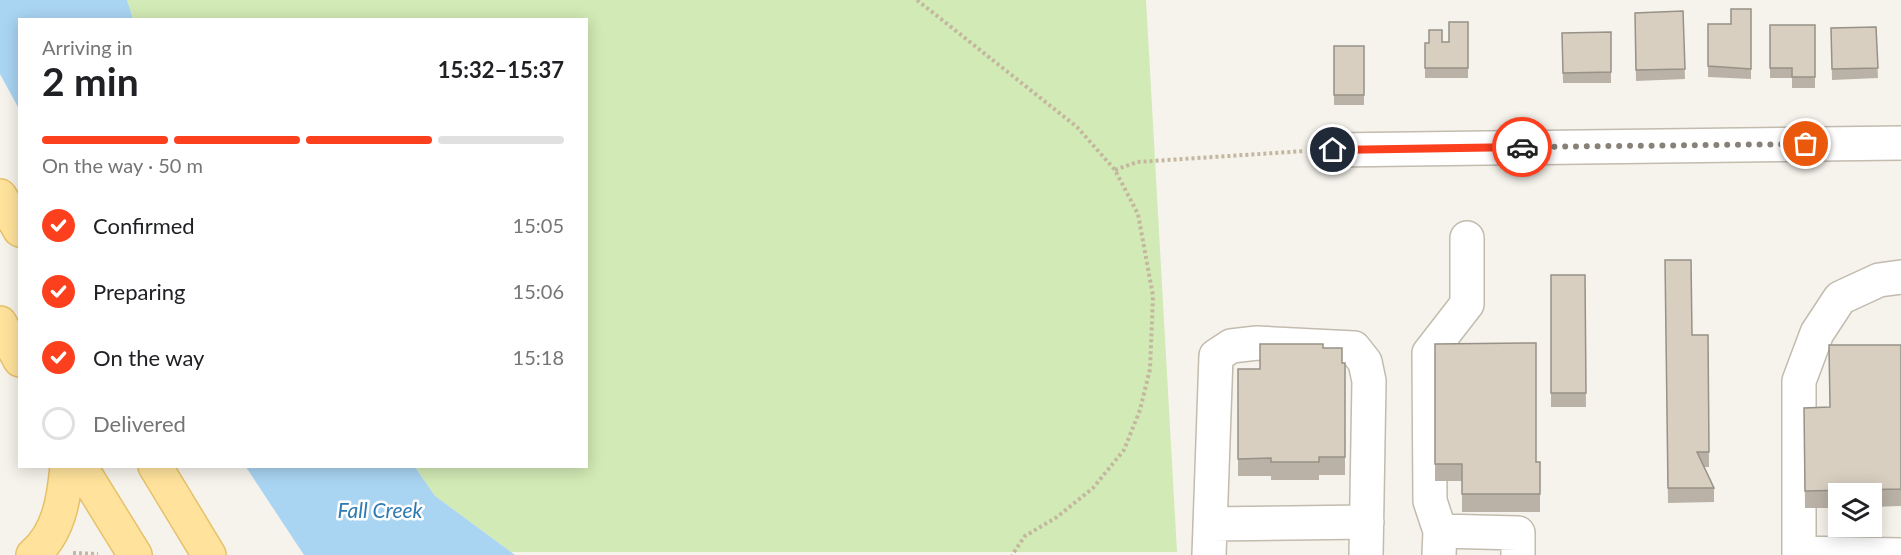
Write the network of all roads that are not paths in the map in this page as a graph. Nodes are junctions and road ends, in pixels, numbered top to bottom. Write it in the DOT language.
graph roads {
  1 [pos="1901,142"];
  2 [pos="1333,150"];
  3 [pos="0,196"];
  4 [pos="18,227"];
  5 [pos="1467,238"];
  6 [pos="1901,277"];
  7 [pos="0,323"];
  8 [pos="18,356"];
  9 [pos="67,468"];
  10 [pos="81,468"];
  11 [pos="156,468"];
  12 [pos="1367,522"];
  13 [pos="1209,540"];
  14 [pos="1440,543"];
  15 [pos="121,554"];
  16 [pos="1799,554"];
  17 [pos="33,555"];
  18 [pos="209,555"];
  19 [pos="1366,555"];
  20 [pos="1518,555"];
  21 [pos="1901,555"];
  1 -- 2 [label="street"];
  3 -- 4 [label="main road"];
  5 -- 14 [label="street"];
  6 -- 16 [label="street"];
  7 -- 8 [label="main road"];
  9 -- 17 [label="main road"];
  10 -- 15 [label="main road"];
  11 -- 18 [label="main road"];
  12 -- 13 [label="street"];
  12 -- 13 [label="street"];
  12 -- 19 [label="street"];
  14 -- 20 [label="street"];
  16 -- 21 [label="street"];
}
